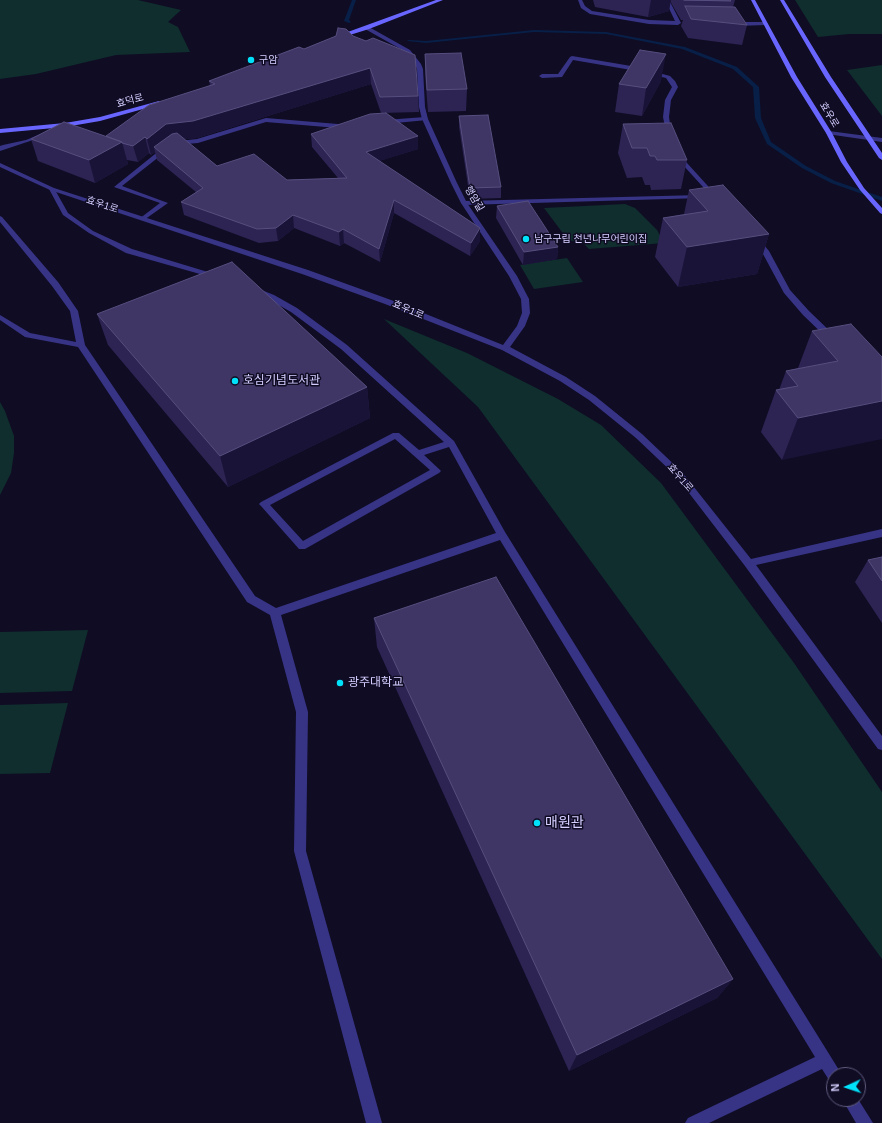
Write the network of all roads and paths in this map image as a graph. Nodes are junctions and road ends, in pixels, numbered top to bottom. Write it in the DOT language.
graph roads {
  1 [pos="440,0"];
  2 [pos="580,0"];
  3 [pos="666,0"];
  4 [pos="753,0"];
  5 [pos="782,0"];
  6 [pos="678,23"];
  7 [pos="686,23"];
  8 [pos="725,24"];
  9 [pos="765,24"];
  10 [pos="367,28"];
  11 [pos="328,40"];
  12 [pos="344,42"];
  13 [pos="392,48"];
  14 [pos="408,51"];
  15 [pos="542,76"];
  16 [pos="165,101"];
  17 [pos="425,119"];
  18 [pos="379,123"];
  19 [pos="358,124"];
  20 [pos="65,125"];
  21 [pos="0,131"];
  22 [pos="829,133"];
  23 [pos="868,137"];
  24 [pos="882,140"];
  25 [pos="0,149"];
  26 [pos="882,158"];
  27 [pos="0,165"];
  28 [pos="52,189"];
  29 [pos="464,203"];
  30 [pos="882,212"];
  31 [pos="0,218"];
  32 [pos="142,219"];
  33 [pos="753,237"];
  34 [pos="227,279"];
  35 [pos="249,288"];
  36 [pos="0,317"];
  37 [pos="838,344"];
  38 [pos="81,345"];
  39 [pos="505,348"];
  40 [pos="451,443"];
  41 [pos="418,454"];
  42 [pos="882,533"];
  43 [pos="502,535"];
  44 [pos="750,563"];
  45 [pos="275,613"];
  46 [pos="882,745"];
  47 [pos="824,1060"];
  48 [pos="829,1067"];
  49 [pos="854,1107"];
  50 [pos="374,1123"];
  51 [pos="693,1123"];
  52 [pos="865,1123"];
  1 -- 10 [label="main road"];
  2 -- 6 [label="street"];
  3 -- 6 [label="street"];
  4 -- 9 [label="main road, 효우로"];
  5 -- 23 [label="main road, 효우로"];
  6 -- 7 [label="street"];
  8 -- 9 [label="street"];
  9 -- 22 [label="main road, 효우로"];
  10 -- 11 [label="main road"];
  10 -- 14 [label="street, 행암길"];
  11 -- 12 [label="street"];
  13 -- 14 [label="street"];
  14 -- 17 [label="street, 행암길"];
  15 -- 29 [label="street"];
  16 -- 20 [label="main road, 효덕로"];
  17 -- 18 [label="street"];
  17 -- 29 [label="street, 행암길"];
  19 -- 32 [label="street"];
  20 -- 21 [label="main road, 효덕로"];
  20 -- 25 [label="street"];
  22 -- 23 [label="street"];
  22 -- 30 [label="main road, 효우로"];
  23 -- 24 [label="street"];
  23 -- 26 [label="main road, 효우로"];
  27 -- 28 [label="street, 효우1로"];
  28 -- 32 [label="street, 효우1로"];
  28 -- 34 [label="street"];
  29 -- 39 [label="street, 행암길"];
  31 -- 38 [label="street"];
  32 -- 39 [label="street, 효우1로"];
  33 -- 37 [label="street"];
  35 -- 40 [label="street"];
  36 -- 38 [label="street"];
  38 -- 45 [label="street"];
  39 -- 44 [label="street, 효우1로"];
  40 -- 41 [label="street"];
  40 -- 43 [label="street"];
  41 -- 41 [label="street"];
  42 -- 44 [label="street"];
  43 -- 45 [label="street"];
  43 -- 47 [label="street"];
  44 -- 46 [label="street, 효우1로"];
  45 -- 50 [label="street"];
  47 -- 48 [label="street"];
  47 -- 51 [label="street"];
  49 -- 52 [label="street"];
}
